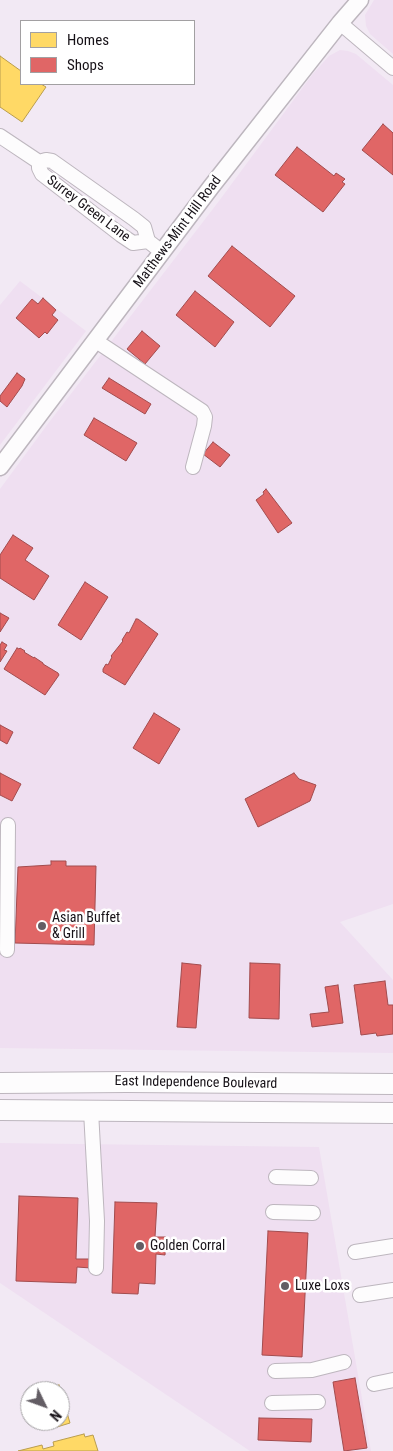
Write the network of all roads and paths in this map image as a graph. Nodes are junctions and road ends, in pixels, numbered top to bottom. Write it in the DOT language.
graph roads {
  1 [pos="360,0"];
  2 [pos="340,23"];
  3 [pos="393,68"];
  4 [pos="0,136"];
  5 [pos="40,162"];
  6 [pos="148,241"];
  7 [pos="162,252"];
  8 [pos="96,341"];
  9 [pos="3,456"];
  10 [pos="193,467"];
  11 [pos="8,825"];
  12 [pos="7,950"];
  13 [pos="0,1083"];
  14 [pos="393,1084"];
  15 [pos="0,1110"];
  16 [pos="91,1111"];
  17 [pos="393,1113"];
  18 [pos="276,1177"];
  19 [pos="311,1178"];
  20 [pos="273,1212"];
  21 [pos="313,1213"];
  22 [pos="393,1246"];
  23 [pos="355,1252"];
  24 [pos="96,1268"];
  25 [pos="393,1290"];
  26 [pos="360,1295"];
  27 [pos="344,1362"];
  28 [pos="275,1371"];
  29 [pos="393,1380"];
  30 [pos="374,1384"];
  31 [pos="318,1402"];
  32 [pos="272,1403"];
  1 -- 2 [label="main road, Matthews-Mint Hill Road"];
  2 -- 3 [label="street"];
  2 -- 7 [label="main road, Matthews-Mint Hill Road"];
  4 -- 5 [label="street, Surrey Green Lane"];
  5 -- 6 [label="street, Surrey Green Lane"];
  5 -- 6 [label="street, Surrey Green Lane"];
  6 -- 7 [label="street, Surrey Green Lane"];
  7 -- 8 [label="main road, Matthews-Mint Hill Road"];
  8 -- 9 [label="main road, Matthews-Mint Hill Road"];
  8 -- 10 [label="street"];
  11 -- 12 [label="street"];
  13 -- 14 [label="highway, East Independence Boulevard"];
  15 -- 16 [label="highway, East Independence Boulevard"];
  16 -- 17 [label="highway, East Independence Boulevard"];
  16 -- 24 [label="street"];
  18 -- 19 [label="street"];
  20 -- 21 [label="street"];
  22 -- 23 [label="street"];
  25 -- 26 [label="street"];
  27 -- 28 [label="street"];
  29 -- 30 [label="street"];
  31 -- 32 [label="street"];
}
